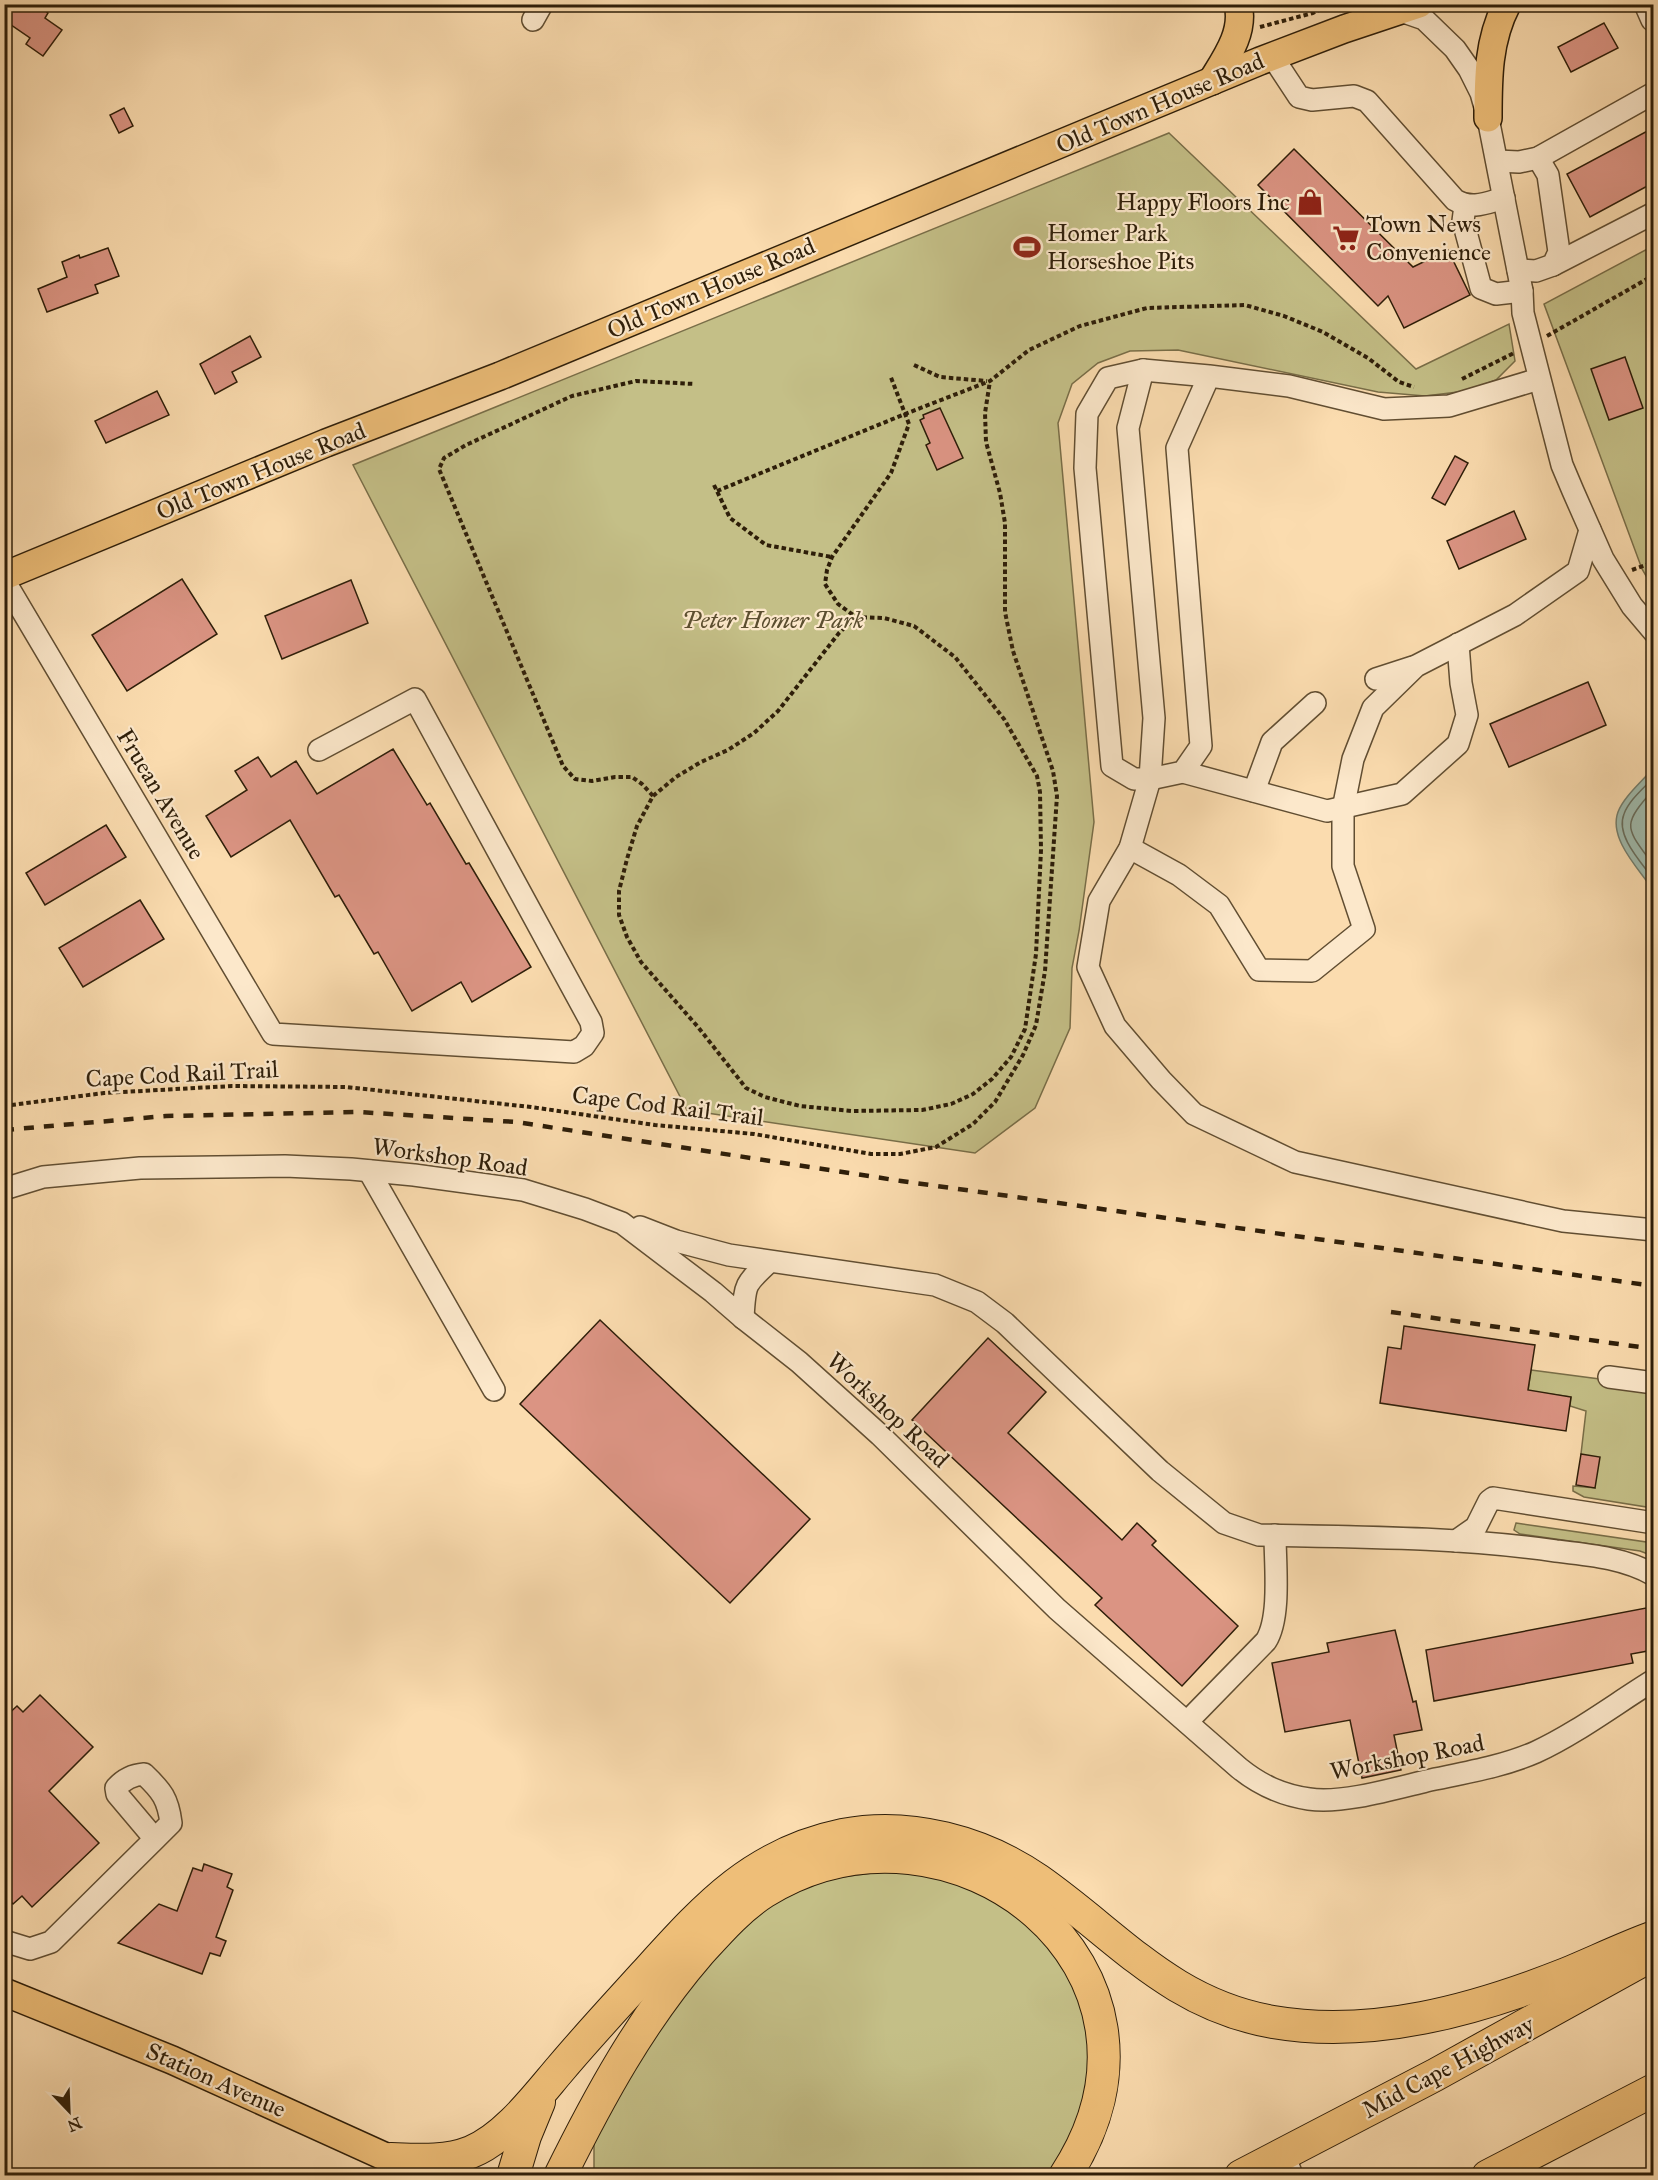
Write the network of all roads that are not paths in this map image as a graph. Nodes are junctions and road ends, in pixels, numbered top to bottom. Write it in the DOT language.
graph roads {
  1 [pos="1238,4"];
  2 [pos="1507,4"];
  3 [pos="1404,7"];
  4 [pos="1272,56"];
  5 [pos="1212,81"];
  6 [pos="1653,93"];
  7 [pos="1488,118"];
  8 [pos="1538,158"];
  9 [pos="1497,161"];
  10 [pos="1504,198"];
  11 [pos="1465,206"];
  12 [pos="1653,213"];
  13 [pos="1553,265"];
  14 [pos="1520,280"];
  15 [pos="1143,370"];
  16 [pos="1209,376"];
  17 [pos="1539,379"];
  18 [pos="1590,530"];
  19 [pos="4,578"];
  20 [pos="1653,632"];
  21 [pos="1458,644"];
  22 [pos="1416,666"];
  23 [pos="1376,679"];
  24 [pos="1315,703"];
  25 [pos="319,750"];
  26 [pos="1183,772"];
  27 [pos="1150,779"];
  28 [pos="1254,791"];
  29 [pos="1343,809"];
  30 [pos="1130,848"];
  31 [pos="360,1170"];
  32 [pos="4,1189"];
  33 [pos="622,1223"];
  34 [pos="1653,1230"];
  35 [pos="769,1262"];
  36 [pos="743,1318"];
  37 [pos="1609,1377"];
  38 [pos="1653,1383"];
  39 [pos="494,1390"];
  40 [pos="1653,1523"];
  41 [pos="1275,1535"];
  42 [pos="1456,1541"];
  43 [pos="1653,1575"];
  44 [pos="1653,1680"];
  45 [pos="1187,1722"];
  46 [pos="155,1839"];
  47 [pos="1653,1937"];
  48 [pos="4,1941"];
  49 [pos="1653,1954"];
  50 [pos="4,1992"];
  51 [pos="549,2082"];
  52 [pos="1653,2090"];
  53 [pos="582,2134"];
  54 [pos="391,2159"];
  55 [pos="1288,2164"];
  56 [pos="425,2175"];
  57 [pos="513,2175"];
  58 [pos="560,2175"];
  59 [pos="583,2175"];
  60 [pos="1065,2175"];
  61 [pos="1241,2175"];
  62 [pos="1488,2175"];
  1 -- 5 [label="main road"];
  2 -- 7 [label="main road"];
  3 -- 4 [label="main road, Old Town House Road"];
  3 -- 7 [label="street"];
  4 -- 5 [label="main road, Old Town House Road"];
  4 -- 11 [label="street"];
  5 -- 19 [label="main road, Old Town House Road"];
  6 -- 8 [label="street"];
  7 -- 9 [label="street"];
  8 -- 9 [label="street"];
  8 -- 13 [label="street"];
  9 -- 10 [label="street"];
  10 -- 11 [label="street"];
  10 -- 14 [label="street"];
  11 -- 14 [label="street"];
  12 -- 13 [label="street"];
  13 -- 14 [label="street"];
  14 -- 17 [label="street"];
  15 -- 16 [label="street"];
  15 -- 27 [label="street"];
  15 -- 27 [label="street"];
  16 -- 17 [label="street"];
  16 -- 26 [label="street"];
  17 -- 18 [label="street"];
  18 -- 20 [label="street"];
  18 -- 21 [label="street"];
  19 -- 25 [label="street, Fruean Avenue"];
  21 -- 22 [label="street"];
  21 -- 29 [label="street"];
  22 -- 23 [label="street"];
  22 -- 29 [label="street"];
  24 -- 28 [label="street"];
  26 -- 27 [label="street"];
  26 -- 28 [label="street"];
  27 -- 30 [label="street"];
  28 -- 29 [label="street"];
  29 -- 30 [label="street"];
  30 -- 34 [label="street"];
  31 -- 32 [label="street, Workshop Road"];
  31 -- 33 [label="street, Workshop Road"];
  31 -- 39 [label="street"];
  33 -- 35 [label="street"];
  33 -- 36 [label="street, Workshop Road"];
  35 -- 36 [label="street"];
  35 -- 41 [label="street"];
  36 -- 45 [label="street, Workshop Road"];
  37 -- 38 [label="street"];
  40 -- 42 [label="street"];
  41 -- 42 [label="street"];
  41 -- 45 [label="street"];
  42 -- 43 [label="street"];
  44 -- 45 [label="street, Workshop Road"];
  46 -- 48 [label="street"];
  47 -- 51 [label="highway"];
  49 -- 55 [label="highway, Mid Cape Highway"];
  50 -- 54 [label="main road, Station Avenue"];
  51 -- 54 [label="highway"];
  51 -- 57 [label="highway"];
  52 -- 62 [label="highway"];
  53 -- 58 [label="highway"];
  53 -- 59 [label="highway"];
  53 -- 60 [label="highway"];
  54 -- 56 [label="main road, Station Avenue"];
  55 -- 61 [label="highway, Mid Cape Highway"];
}
